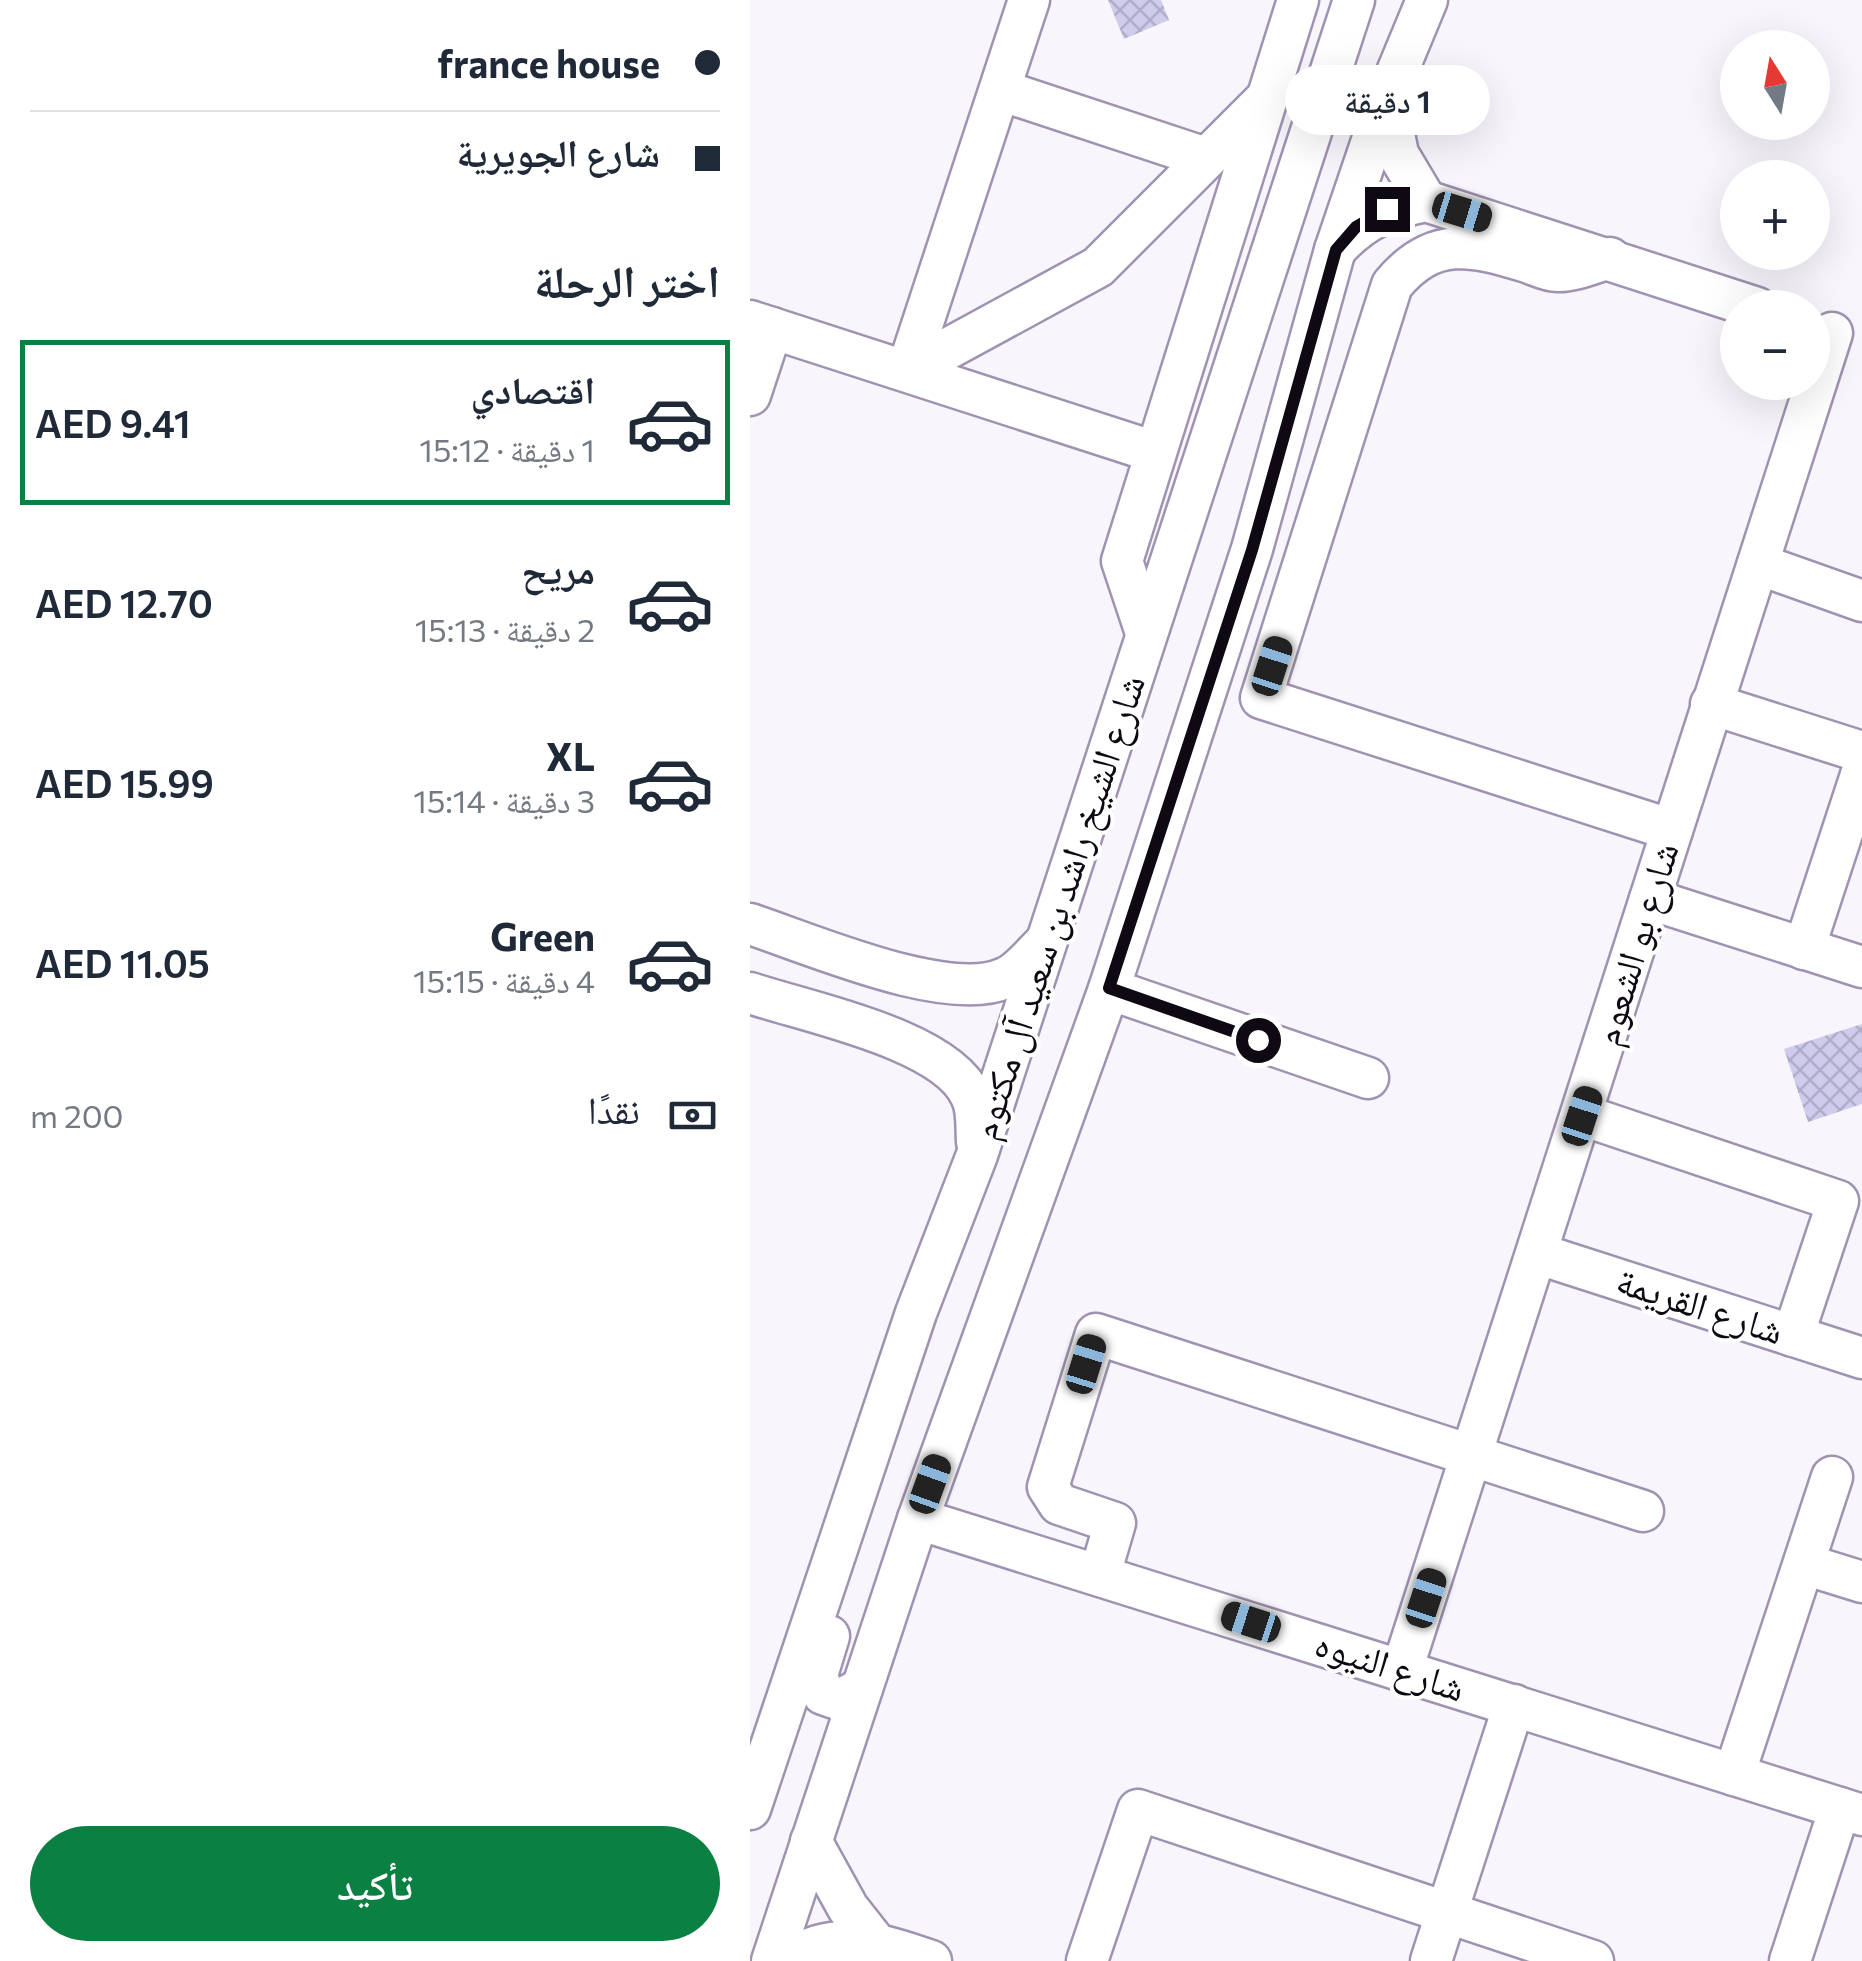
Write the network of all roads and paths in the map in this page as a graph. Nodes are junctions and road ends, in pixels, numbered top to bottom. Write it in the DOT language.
graph roads {
  1 [pos="1029,0"];
  2 [pos="1298,0"];
  3 [pos="1354,0"];
  4 [pos="1427,0"];
  5 [pos="1000,90"];
  6 [pos="1388,94"];
  7 [pos="1268,97"];
  8 [pos="1206,158"];
  9 [pos="1426,200"];
  10 [pos="1336,250"];
  11 [pos="1610,258"];
  12 [pos="1720,295"];
  13 [pos="761,324"];
  14 [pos="1836,334"];
  15 [pos="907,372"];
  16 [pos="750,395"];
  17 [pos="1156,452"];
  18 [pos="1252,550"];
  19 [pos="1758,564"];
  20 [pos="1302,568"];
  21 [pos="1862,601"];
  22 [pos="1146,634"];
  23 [pos="1710,704"];
  24 [pos="1862,752"];
  25 [pos="1862,772"];
  26 [pos="1672,830"];
  27 [pos="1650,899"];
  28 [pos="750,924"];
  29 [pos="1046,942"];
  30 [pos="1804,949"];
  31 [pos="1862,968"];
  32 [pos="1109,988"];
  33 [pos="750,994"];
  34 [pos="1368,1078"];
  35 [pos="1582,1116"];
  36 [pos="978,1155"];
  37 [pos="1538,1254"];
  38 [pos="916,1314"];
  39 [pos="1792,1336"];
  40 [pos="1862,1358"];
  41 [pos="1472,1456"];
  42 [pos="1832,1477"];
  43 [pos="1643,1511"];
  44 [pos="918,1519"];
  45 [pos="1804,1564"];
  46 [pos="1100,1574"];
  47 [pos="1862,1582"];
  48 [pos="1402,1670"];
  49 [pos="862,1688"];
  50 [pos="1514,1705"];
  51 [pos="1734,1775"];
  52 [pos="750,1809"];
  53 [pos="1851,1811"];
  54 [pos="811,1842"];
  55 [pos="1447,1913"];
  56 [pos="874,1941"];
  57 [pos="772,1961"];
  58 [pos="787,1961"];
  59 [pos="930,1961"];
  60 [pos="1087,1961"];
  61 [pos="1432,1961"];
  62 [pos="1592,1961"];
  63 [pos="1790,1961"];
  1 -- 5 [label="street"];
  2 -- 7 [label="street"];
  3 -- 22 [label="street, شارع الشيخ راشد بن سعيد آل مكتوم"];
  4 -- 6 [label="street, شارع الشيخ راشد بن سعيد آل مكتوم"];
  5 -- 8 [label="street"];
  5 -- 15 [label="street"];
  6 -- 9 [label="street"];
  6 -- 10 [label="street, شارع الشيخ راشد بن سعيد آل مكتوم"];
  7 -- 8 [label="street"];
  7 -- 17 [label="street"];
  8 -- 15 [label="street"];
  9 -- 10 [label="street"];
  9 -- 11 [label="street"];
  10 -- 18 [label="street, شارع الشيخ راشد بن سعيد آل مكتوم"];
  11 -- 12 [label="street"];
  11 -- 20 [label="street"];
  13 -- 15 [label="street"];
  13 -- 16 [label="street"];
  14 -- 19 [label="street, شارع بو الشعوم"];
  15 -- 17 [label="street"];
  17 -- 22 [label="street"];
  18 -- 20 [label="street"];
  18 -- 32 [label="street, شارع الشيخ راشد بن سعيد آل مكتوم"];
  19 -- 21 [label="street"];
  19 -- 23 [label="street, شارع بو الشعوم"];
  20 -- 26 [label="street"];
  22 -- 29 [label="street, شارع الشيخ راشد بن سعيد آل مكتوم"];
  23 -- 24 [label="street"];
  23 -- 26 [label="street, شارع بو الشعوم"];
  25 -- 30 [label="street"];
  26 -- 27 [label="street, شارع بو الشعوم"];
  27 -- 30 [label="street"];
  27 -- 35 [label="street, شارع بو الشعوم"];
  28 -- 29 [label="street"];
  29 -- 36 [label="street, شارع الشيخ راشد بن سعيد آل مكتوم"];
  30 -- 31 [label="street"];
  32 -- 34 [label="street"];
  32 -- 44 [label="street, شارع الشيخ راشد بن سعيد آل مكتوم"];
  33 -- 36 [label="street"];
  35 -- 37 [label="street, شارع بو الشعوم"];
  35 -- 39 [label="street"];
  36 -- 38 [label="street, شارع الشيخ راشد بن سعيد آل مكتوم"];
  37 -- 39 [label="street, شارع القريمة"];
  37 -- 41 [label="street, شارع بو الشعوم"];
  38 -- 49 [label="street"];
  38 -- 52 [label="street, شارع الشيخ راشد بن سعيد آل مكتوم"];
  39 -- 40 [label="street, شارع القريمة"];
  41 -- 43 [label="street"];
  41 -- 46 [label="street"];
  41 -- 48 [label="street, شارع بو الشعوم"];
  42 -- 45 [label="street"];
  44 -- 46 [label="street, شارع النيوه"];
  44 -- 49 [label="street, شارع الشيخ راشد بن سعيد آل مكتوم"];
  45 -- 47 [label="street"];
  45 -- 51 [label="street"];
  46 -- 48 [label="street, شارع النيوه"];
  48 -- 50 [label="street, شارع النيوه"];
  49 -- 54 [label="street, شارع الشيخ راشد بن سعيد آل مكتوم"];
  50 -- 51 [label="street, شارع النيوه"];
  50 -- 55 [label="street"];
  51 -- 53 [label="street, شارع النيوه"];
  53 -- 63 [label="street"];
  54 -- 56 [label="street"];
  54 -- 57 [label="street, شارع الشيخ راشد بن سعيد آل مكتوم"];
  55 -- 60 [label="street"];
  55 -- 61 [label="street"];
  55 -- 62 [label="street"];
  56 -- 58 [label="street"];
  56 -- 59 [label="street"];
}
